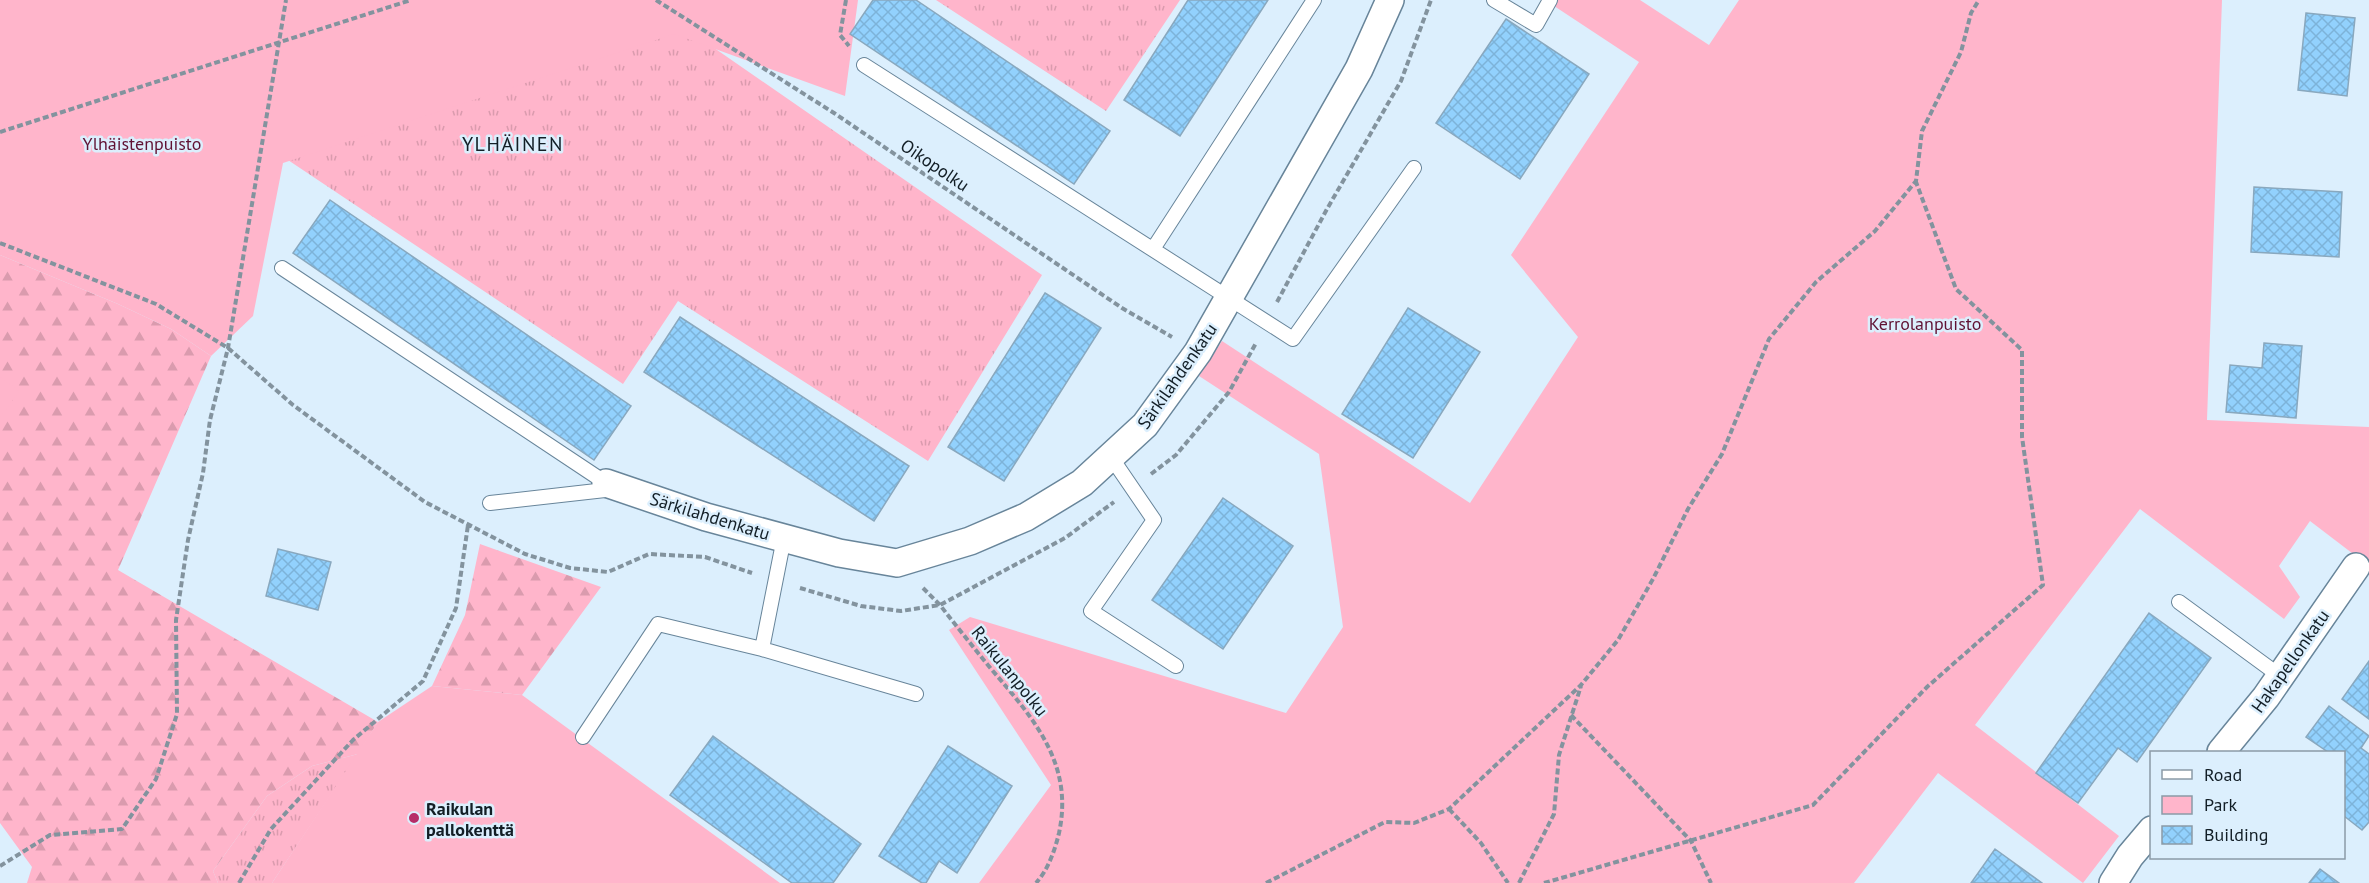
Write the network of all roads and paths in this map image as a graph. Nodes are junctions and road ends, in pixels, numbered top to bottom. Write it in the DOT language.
graph roads {
  1 [pos="286,0"];
  2 [pos="411,0"];
  3 [pos="656,0"];
  4 [pos="846,0"];
  5 [pos="1314,0"];
  6 [pos="1390,0"];
  7 [pos="1494,0"];
  8 [pos="1550,0"];
  9 [pos="1979,0"];
  10 [pos="280,42"];
  11 [pos="864,65"];
  12 [pos="0,132"];
  13 [pos="1414,168"];
  14 [pos="1916,181"];
  15 [pos="0,243"];
  16 [pos="1153,249"];
  17 [pos="282,268"];
  18 [pos="1229,297"];
  19 [pos="228,348"];
  20 [pos="1198,352"];
  21 [pos="1111,457"];
  22 [pos="614,486"];
  23 [pos="490,504"];
  24 [pos="468,525"];
  25 [pos="784,538"];
  26 [pos="897,562"];
  27 [pos="2356,567"];
  28 [pos="775,581"];
  29 [pos="2179,602"];
  30 [pos="940,605"];
  31 [pos="762,649"];
  32 [pos="1176,666"];
  33 [pos="2280,676"];
  34 [pos="1581,686"];
  35 [pos="916,694"];
  36 [pos="1571,715"];
  37 [pos="583,737"];
  38 [pos="2223,751"];
  39 [pos="1449,809"];
  40 [pos="2150,831"];
  41 [pos="1691,840"];
  42 [pos="0,866"];
  43 [pos="238,883"];
  44 [pos="1036,883"];
  45 [pos="1266,883"];
  46 [pos="1508,883"];
  47 [pos="1519,883"];
  48 [pos="1544,883"];
  49 [pos="1711,883"];
  50 [pos="2113,883"];
  1 -- 10 [label="path"];
  2 -- 10 [label="path"];
  3 -- 20 [label="path, Oikopolku"];
  4 -- 11 [label="path"];
  5 -- 16 [label="lane"];
  6 -- 18 [label="street, Särkilahdenkatu"];
  7 -- 8 [label="lane"];
  9 -- 14 [label="path"];
  10 -- 12 [label="path"];
  10 -- 19 [label="path"];
  11 -- 16 [label="lane"];
  13 -- 18 [label="lane"];
  14 -- 34 [label="path"];
  14 -- 41 [label="path"];
  15 -- 19 [label="path"];
  16 -- 18 [label="lane"];
  17 -- 22 [label="lane"];
  18 -- 20 [label="street, Särkilahdenkatu"];
  19 -- 24 [label="path"];
  19 -- 42 [label="path"];
  20 -- 21 [label="street, Särkilahdenkatu"];
  21 -- 26 [label="street, Särkilahdenkatu"];
  21 -- 32 [label="lane"];
  22 -- 23 [label="lane"];
  22 -- 25 [label="street, Särkilahdenkatu"];
  24 -- 28 [label="path"];
  24 -- 43 [label="path"];
  25 -- 26 [label="street, Särkilahdenkatu"];
  25 -- 28 [label="lane"];
  26 -- 30 [label="path, Raikulanpolku"];
  27 -- 33 [label="street, Hakapellonkatu"];
  28 -- 30 [label="path"];
  28 -- 31 [label="lane"];
  29 -- 33 [label="lane"];
  30 -- 44 [label="path, Raikulanpolku"];
  31 -- 35 [label="lane"];
  31 -- 37 [label="lane"];
  33 -- 38 [label="street, Hakapellonkatu"];
  34 -- 36 [label="path"];
  34 -- 39 [label="path"];
  36 -- 41 [label="path"];
  36 -- 47 [label="path"];
  39 -- 45 [label="path"];
  39 -- 46 [label="path"];
  40 -- 50 [label="street"];
  41 -- 48 [label="path"];
  41 -- 49 [label="path"];
}
